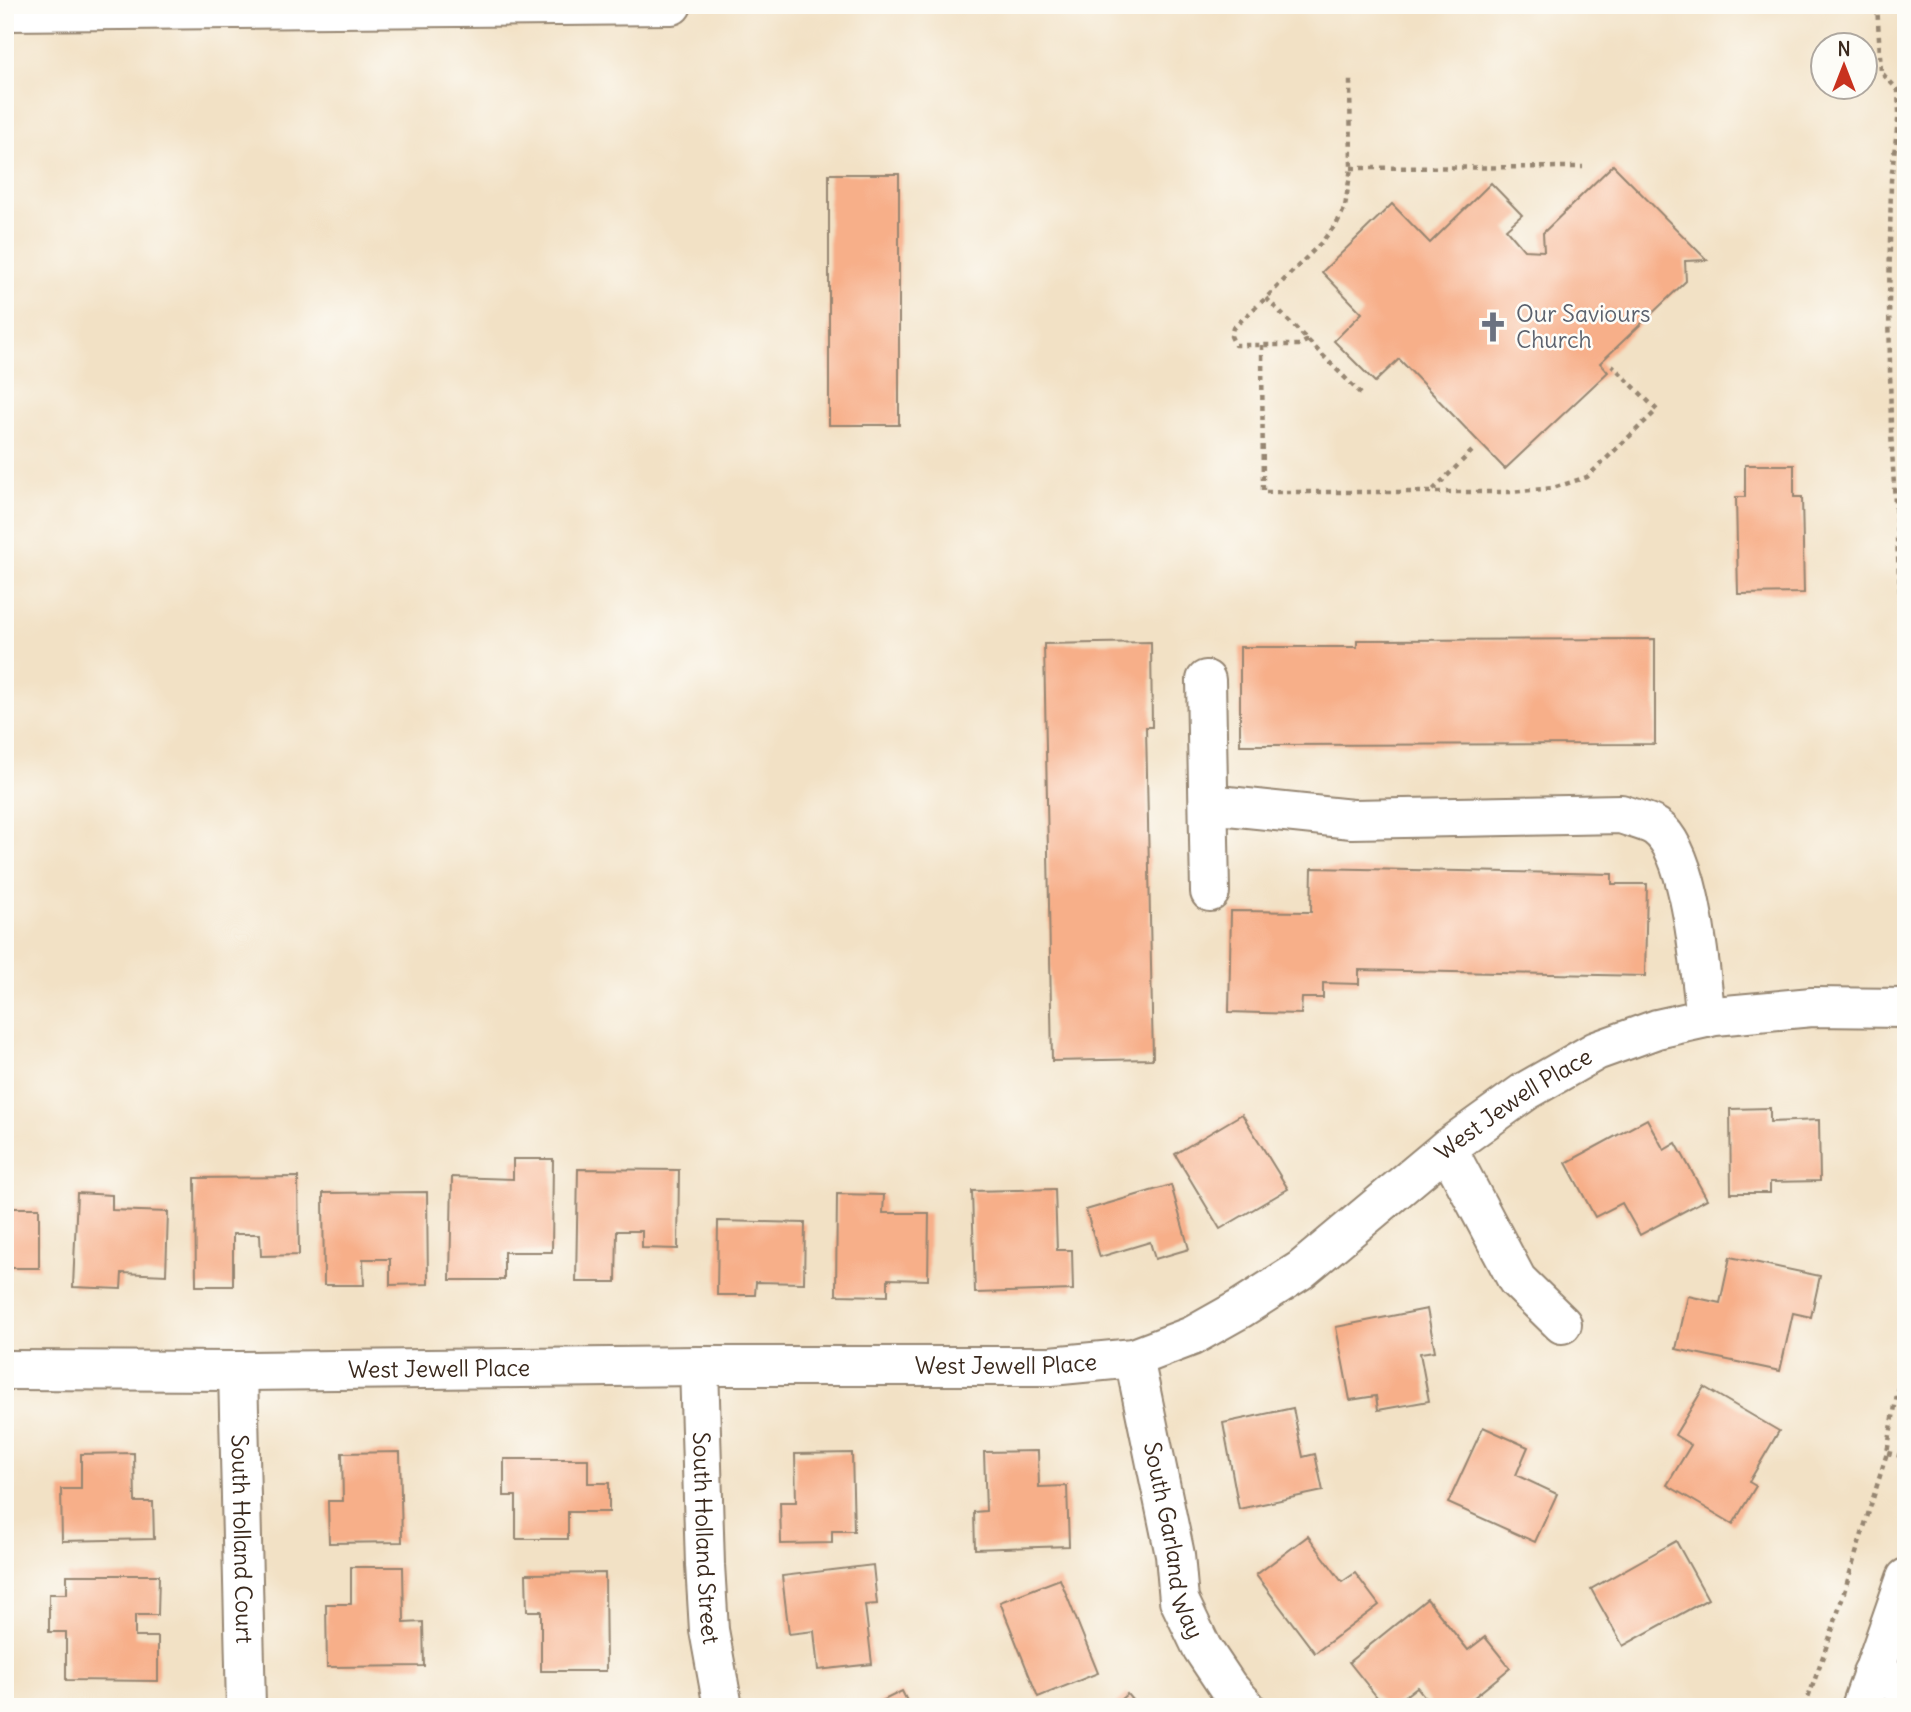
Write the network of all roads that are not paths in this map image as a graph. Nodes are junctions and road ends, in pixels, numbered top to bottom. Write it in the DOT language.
graph roads {
  1 [pos="672,5"];
  2 [pos="300,7"];
  3 [pos="170,8"];
  4 [pos="5,11"];
  5 [pos="1206,680"];
  6 [pos="1209,803"];
  7 [pos="1210,892"];
  8 [pos="1906,1008"];
  9 [pos="1706,1018"];
  10 [pos="1447,1148"];
  11 [pos="1562,1324"];
  12 [pos="1134,1358"];
  13 [pos="699,1366"];
  14 [pos="5,1370"];
  15 [pos="238,1371"];
  16 [pos="1906,1578"];
  17 [pos="1880,1689"];
  18 [pos="246,1707"];
  19 [pos="723,1707"];
  20 [pos="1246,1707"];
  1 -- 2 [label="street"];
  2 -- 3 [label="street"];
  3 -- 4 [label="street"];
  5 -- 6 [label="street"];
  6 -- 7 [label="street"];
  6 -- 9 [label="street"];
  8 -- 9 [label="street, West Jewell Place"];
  9 -- 10 [label="street, West Jewell Place"];
  10 -- 11 [label="street"];
  10 -- 12 [label="street, West Jewell Place"];
  12 -- 13 [label="street, West Jewell Place"];
  12 -- 20 [label="street, South Garland Way"];
  13 -- 15 [label="street, West Jewell Place"];
  13 -- 19 [label="street, South Holland Street"];
  14 -- 15 [label="street, West Jewell Place"];
  15 -- 18 [label="street, South Holland Court"];
  16 -- 17 [label="street"];
}
